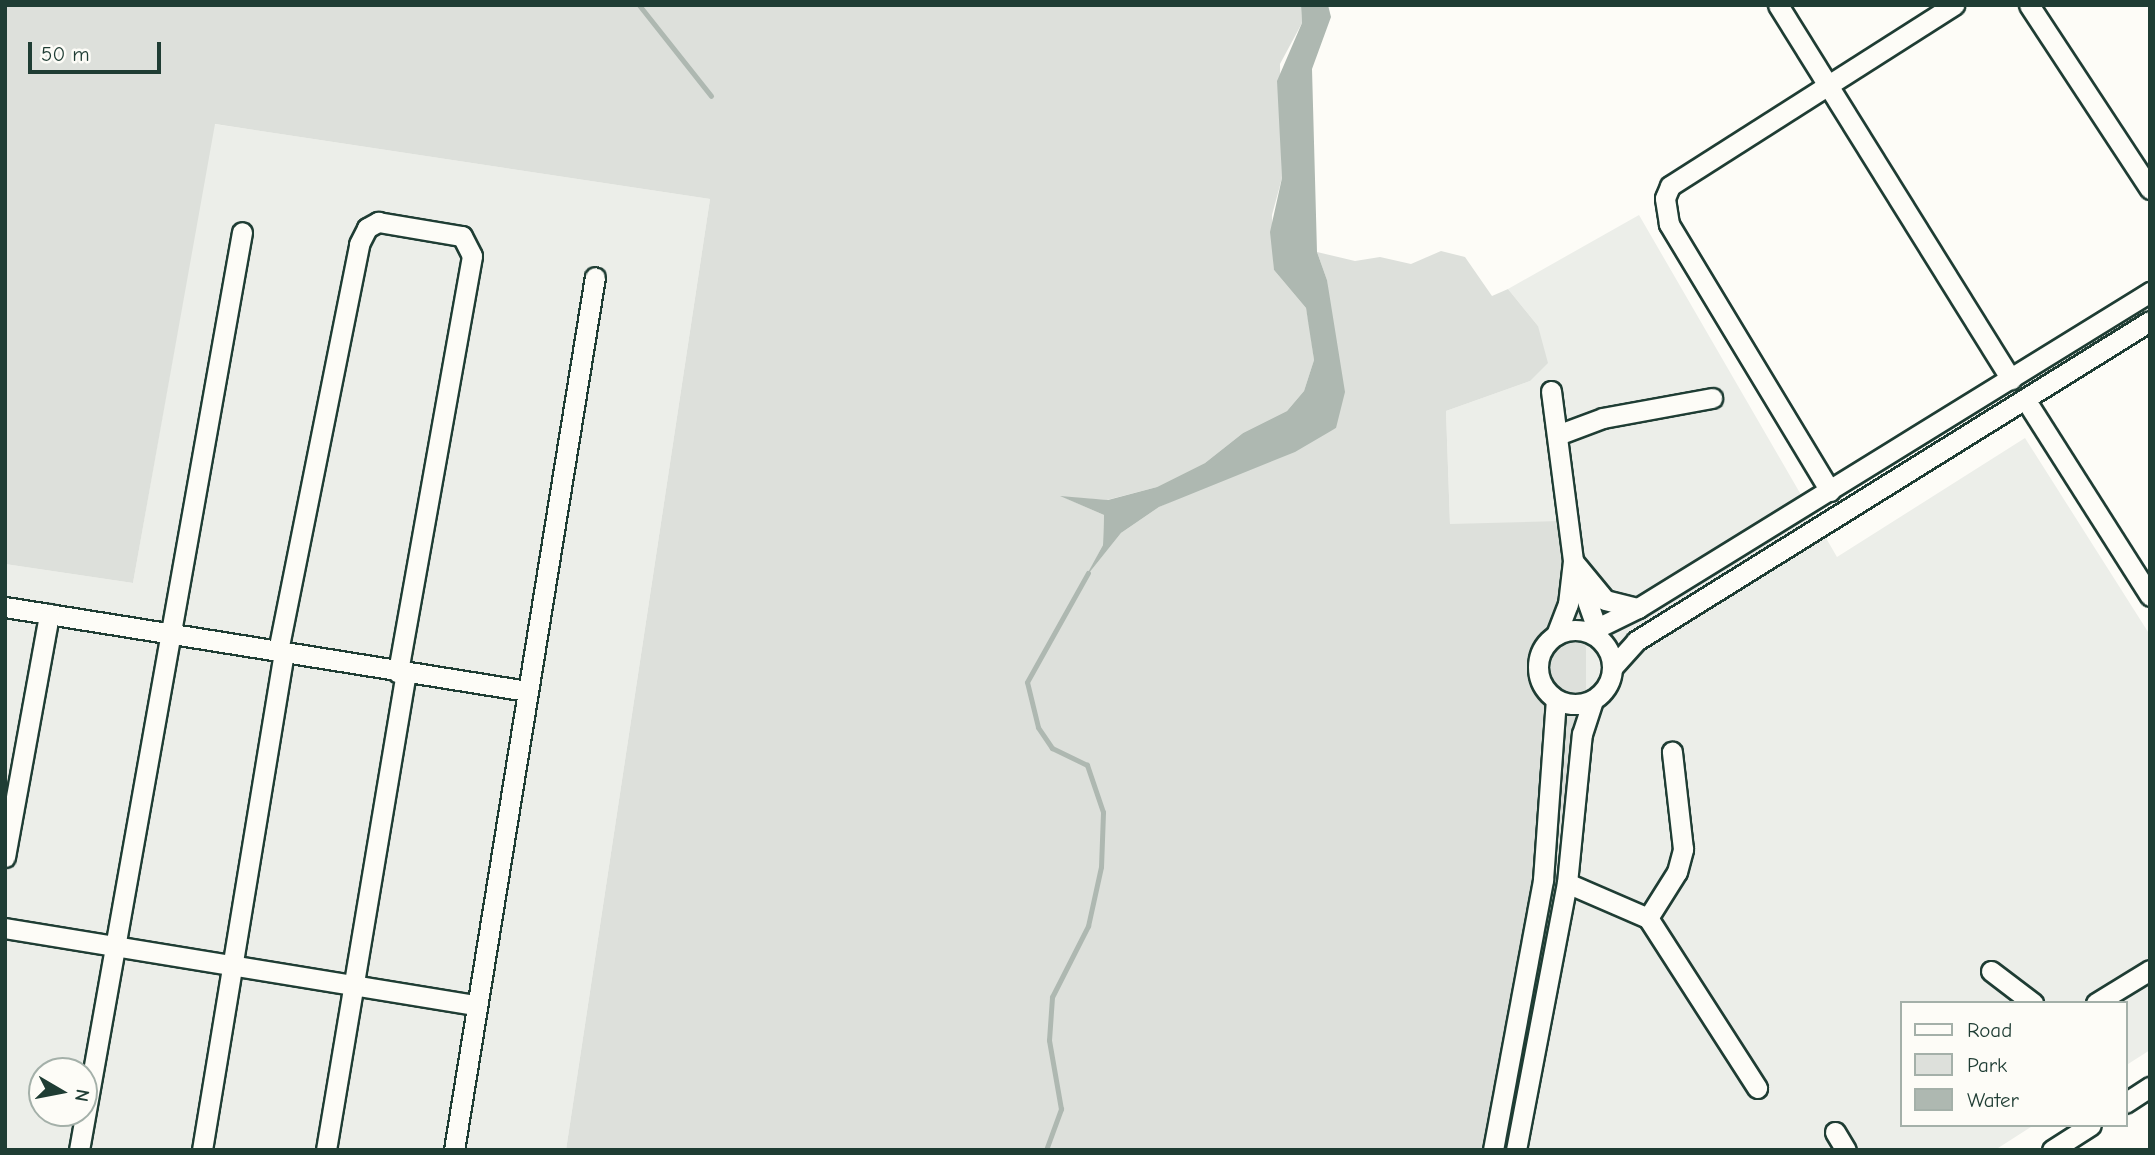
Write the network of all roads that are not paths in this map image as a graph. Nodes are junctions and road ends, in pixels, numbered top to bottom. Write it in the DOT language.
graph roads {
  1 [pos="1778,5"];
  2 [pos="1954,5"];
  3 [pos="2029,5"];
  4 [pos="1828,84"];
  5 [pos="2150,189"];
  6 [pos="242,232"];
  7 [pos="595,277"];
  8 [pos="2150,292"];
  9 [pos="2150,321"];
  10 [pos="2011,380"];
  11 [pos="1551,391"];
  12 [pos="1713,398"];
  13 [pos="2025,399"];
  14 [pos="1560,434"];
  15 [pos="1830,491"];
  16 [pos="1573,561"];
  17 [pos="2150,596"];
  18 [pos="5,607"];
  19 [pos="1638,608"];
  20 [pos="49,614"];
  21 [pos="1593,631"];
  22 [pos="168,633"];
  23 [pos="1556,635"];
  24 [pos="281,651"];
  25 [pos="1612,668"];
  26 [pos="402,672"];
  27 [pos="527,691"];
  28 [pos="1556,699"];
  29 [pos="1593,700"];
  30 [pos="1672,752"];
  31 [pos="5,857"];
  32 [pos="1567,883"];
  33 [pos="1648,918"];
  34 [pos="5,928"];
  35 [pos="115,944"];
  36 [pos="232,964"];
  37 [pos="2150,970"];
  38 [pos="1991,971"];
  39 [pos="355,985"];
  40 [pos="2030,1001"];
  41 [pos="2099,1001"];
  42 [pos="477,1005"];
  43 [pos="2150,1087"];
  44 [pos="1757,1088"];
  45 [pos="2127,1102"];
  46 [pos="2088,1127"];
  47 [pos="1835,1132"];
  48 [pos="79,1150"];
  49 [pos="202,1150"];
  50 [pos="326,1150"];
  51 [pos="454,1150"];
  52 [pos="1493,1150"];
  53 [pos="1516,1150"];
  54 [pos="1846,1150"];
  55 [pos="2052,1150"];
  1 -- 4 [label="street"];
  2 -- 4 [label="street"];
  3 -- 5 [label="street"];
  4 -- 10 [label="street"];
  4 -- 15 [label="street"];
  6 -- 22 [label="street"];
  7 -- 27 [label="street"];
  8 -- 10 [label="street"];
  9 -- 13 [label="street"];
  10 -- 15 [label="street"];
  11 -- 14 [label="street"];
  12 -- 14 [label="street"];
  13 -- 17 [label="street"];
  13 -- 25 [label="street"];
  14 -- 16 [label="street"];
  15 -- 19 [label="street"];
  16 -- 19 [label="street"];
  16 -- 21 [label="street"];
  16 -- 23 [label="street"];
  18 -- 20 [label="street"];
  19 -- 21 [label="street"];
  20 -- 22 [label="street"];
  20 -- 31 [label="street"];
  21 -- 23 [label="street"];
  21 -- 25 [label="street"];
  22 -- 24 [label="street"];
  22 -- 35 [label="street"];
  23 -- 28 [label="street"];
  24 -- 26 [label="street"];
  24 -- 26 [label="street"];
  24 -- 36 [label="street"];
  25 -- 29 [label="street"];
  26 -- 27 [label="street"];
  26 -- 39 [label="street"];
  27 -- 42 [label="street"];
  28 -- 29 [label="street"];
  28 -- 52 [label="street"];
  29 -- 32 [label="street"];
  30 -- 33 [label="street"];
  32 -- 33 [label="street"];
  32 -- 53 [label="street"];
  33 -- 44 [label="street"];
  34 -- 35 [label="street"];
  35 -- 36 [label="street"];
  35 -- 48 [label="street"];
  36 -- 39 [label="street"];
  36 -- 49 [label="street"];
  37 -- 41 [label="street"];
  38 -- 40 [label="street"];
  39 -- 42 [label="street"];
  39 -- 50 [label="street"];
  42 -- 51 [label="street"];
  43 -- 45 [label="street"];
  46 -- 55 [label="street"];
  47 -- 54 [label="street"];
}
